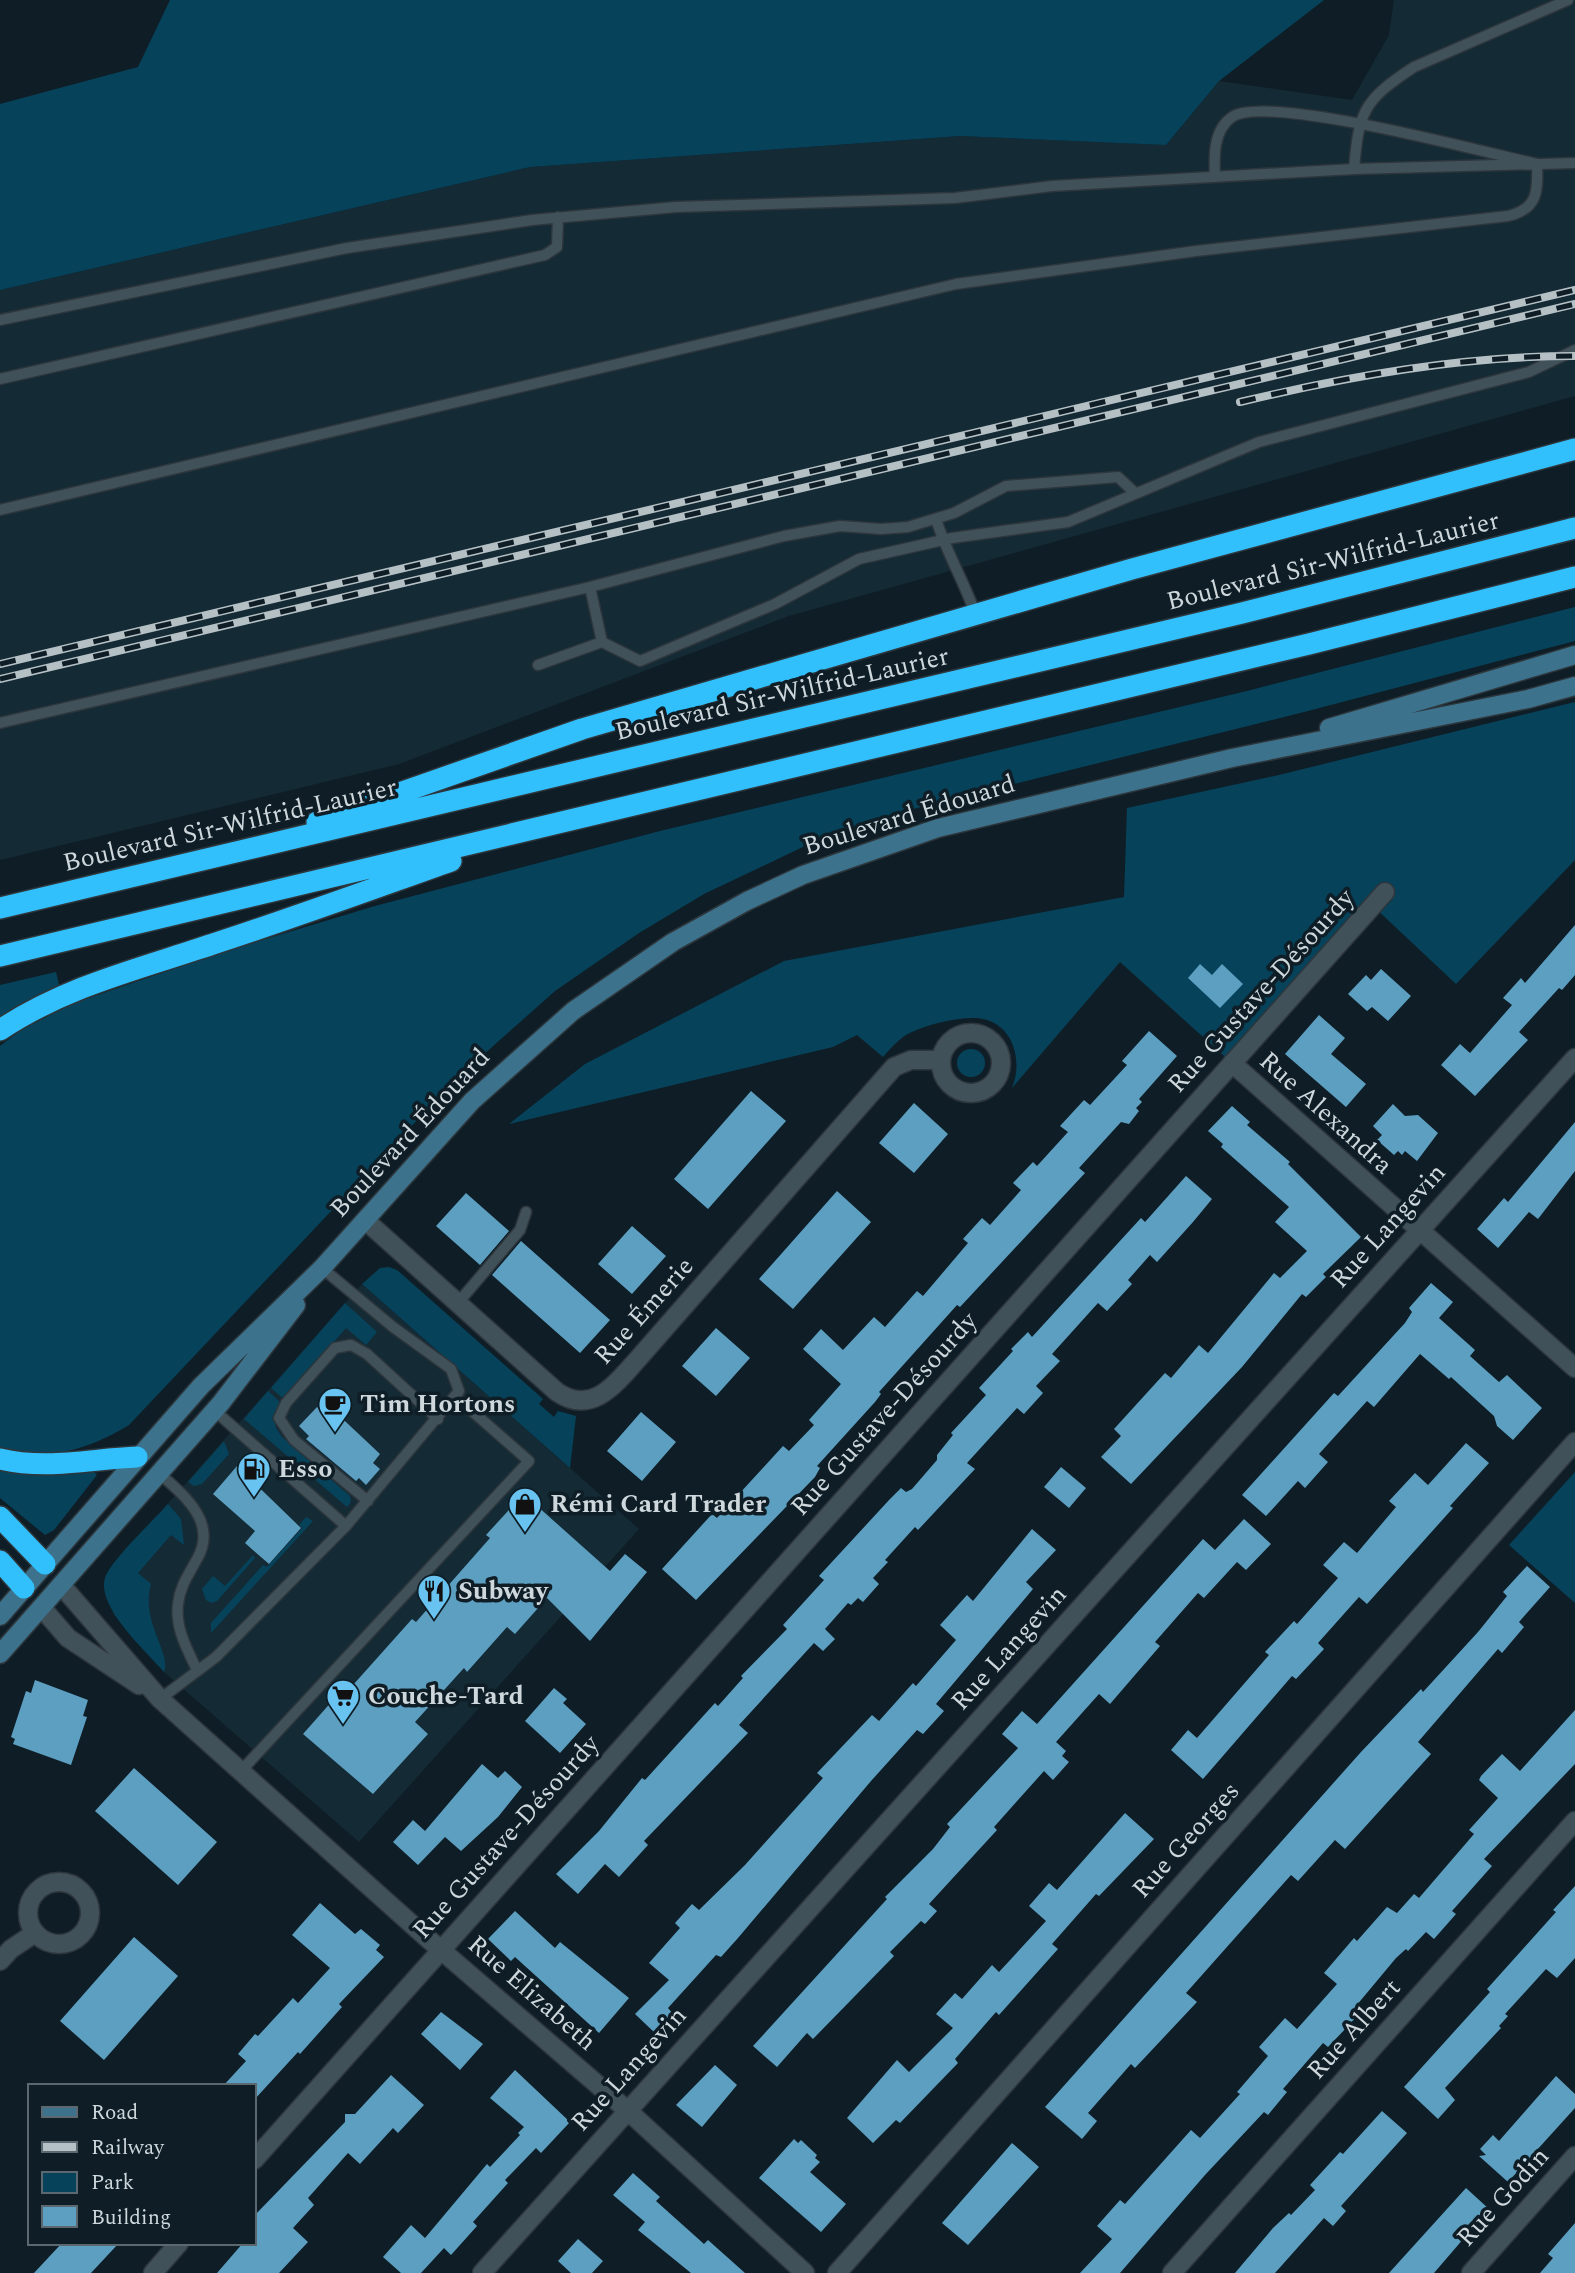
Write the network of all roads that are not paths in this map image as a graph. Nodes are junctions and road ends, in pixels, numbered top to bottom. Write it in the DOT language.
graph roads {
  1 [pos="1568,0"];
  2 [pos="1359,124"];
  3 [pos="1575,163"];
  4 [pos="1537,164"];
  5 [pos="1354,169"];
  6 [pos="1215,177"];
  7 [pos="558,217"];
  8 [pos="0,320"];
  9 [pos="1575,350"];
  10 [pos="0,379"];
  11 [pos="1575,449"];
  12 [pos="1134,492"];
  13 [pos="0,510"];
  14 [pos="936,519"];
  15 [pos="1575,528"];
  16 [pos="943,540"];
  17 [pos="1575,577"];
  18 [pos="590,587"];
  19 [pos="975,613"];
  20 [pos="602,642"];
  21 [pos="1575,655"];
  22 [pos="538,665"];
  23 [pos="1575,686"];
  24 [pos="0,723"];
  25 [pos="1232,758"];
  26 [pos="565,821"];
  27 [pos="213,858"];
  28 [pos="1385,892"];
  29 [pos="0,908"];
  30 [pos="0,956"];
  31 [pos="0,1030"];
  32 [pos="1575,1058"];
  33 [pos="941,1060"];
  34 [pos="1232,1063"];
  35 [pos="526,1212"];
  36 [pos="365,1220"];
  37 [pos="1419,1231"];
  38 [pos="323,1268"];
  39 [pos="457,1304"];
  40 [pos="1575,1368"];
  41 [pos="456,1397"];
  42 [pos="215,1411"];
  43 [pos="438,1419"];
  44 [pos="1575,1442"];
  45 [pos="137,1457"];
  46 [pos="0,1459"];
  47 [pos="160,1475"];
  48 [pos="368,1501"];
  49 [pos="0,1517"];
  50 [pos="346,1526"];
  51 [pos="0,1561"];
  52 [pos="45,1564"];
  53 [pos="62,1586"];
  54 [pos="24,1588"];
  55 [pos="42,1608"];
  56 [pos="0,1616"];
  57 [pos="0,1654"];
  58 [pos="197,1670"];
  59 [pos="160,1699"];
  60 [pos="241,1771"];
  61 [pos="1575,1821"];
  62 [pos="35,1933"];
  63 [pos="441,1950"];
  64 [pos="0,1961"];
  65 [pos="627,2110"];
  66 [pos="1575,2156"];
  67 [pos="256,2158"];
  68 [pos="177,2245"];
  69 [pos="153,2273"];
  70 [pos="482,2273"];
  71 [pos="805,2273"];
  72 [pos="837,2273"];
  73 [pos="1172,2273"];
  74 [pos="1471,2273"];
  1 -- 2 [label="lane"];
  2 -- 4 [label="lane"];
  2 -- 5 [label="lane"];
  2 -- 6 [label="lane"];
  3 -- 4 [label="lane"];
  4 -- 5 [label="lane"];
  4 -- 13 [label="lane"];
  5 -- 6 [label="lane"];
  6 -- 7 [label="lane"];
  7 -- 8 [label="lane"];
  7 -- 10 [label="lane"];
  9 -- 12 [label="lane"];
  11 -- 19 [label="highway"];
  12 -- 14 [label="lane"];
  12 -- 16 [label="lane"];
  14 -- 16 [label="lane"];
  14 -- 18 [label="lane"];
  15 -- 27 [label="highway, Boulevard Sir-Wilfrid-Laurier"];
  16 -- 19 [label="lane"];
  16 -- 20 [label="lane"];
  17 -- 26 [label="highway"];
  18 -- 20 [label="lane"];
  18 -- 24 [label="lane"];
  19 -- 27 [label="highway"];
  20 -- 22 [label="lane"];
  21 -- 25 [label="street, Boulevard Édouard"];
  23 -- 25 [label="street, Boulevard Édouard"];
  25 -- 36 [label="street, Boulevard Édouard"];
  26 -- 30 [label="highway"];
  26 -- 31 [label="highway"];
  27 -- 29 [label="highway, Boulevard Sir-Wilfrid-Laurier"];
  28 -- 34 [label="street, Rue Gustave-Désourdy"];
  32 -- 37 [label="street, Rue Langevin"];
  33 -- 39 [label="street, Rue Émerie"];
  34 -- 37 [label="street, Rue Alexandra"];
  34 -- 63 [label="street, Rue Gustave-Désourdy"];
  35 -- 39 [label="lane"];
  36 -- 38 [label="street, Boulevard Édouard"];
  36 -- 39 [label="street, Rue Émerie"];
  37 -- 40 [label="street, Rue Alexandra"];
  37 -- 65 [label="street, Rue Langevin"];
  38 -- 41 [label="lane"];
  38 -- 42 [label="street, Boulevard Édouard"];
  38 -- 45 [label="street, Boulevard Édouard"];
  41 -- 43 [label="lane"];
  41 -- 60 [label="lane"];
  42 -- 47 [label="street, Boulevard Édouard"];
  42 -- 50 [label="lane"];
  43 -- 48 [label="lane"];
  43 -- 48 [label="lane"];
  44 -- 72 [label="street, Rue Georges"];
  45 -- 46 [label="highway"];
  45 -- 52 [label="street, Boulevard Édouard"];
  47 -- 53 [label="street, Boulevard Édouard"];
  47 -- 58 [label="lane"];
  48 -- 50 [label="lane"];
  49 -- 52 [label="highway"];
  50 -- 58 [label="lane"];
  51 -- 54 [label="highway"];
  52 -- 53 [label="street"];
  52 -- 54 [label="street, Boulevard Édouard"];
  53 -- 55 [label="street, Boulevard Édouard"];
  53 -- 59 [label="street, Rue Elizabeth"];
  54 -- 55 [label="street"];
  54 -- 56 [label="street, Boulevard Édouard"];
  55 -- 57 [label="street, Boulevard Édouard"];
  55 -- 59 [label="street, Rue Elizabeth"];
  58 -- 59 [label="lane"];
  59 -- 60 [label="street, Rue Elizabeth"];
  60 -- 63 [label="street, Rue Elizabeth"];
  61 -- 73 [label="street, Rue Albert"];
  62 -- 64 [label="street"];
  63 -- 65 [label="street, Rue Elizabeth"];
  63 -- 67 [label="street, Rue Gustave-Désourdy"];
  65 -- 70 [label="street, Rue Langevin"];
  65 -- 71 [label="street, Rue Elizabeth"];
  66 -- 74 [label="street, Rue Godin"];
  68 -- 69 [label="street"];
}
